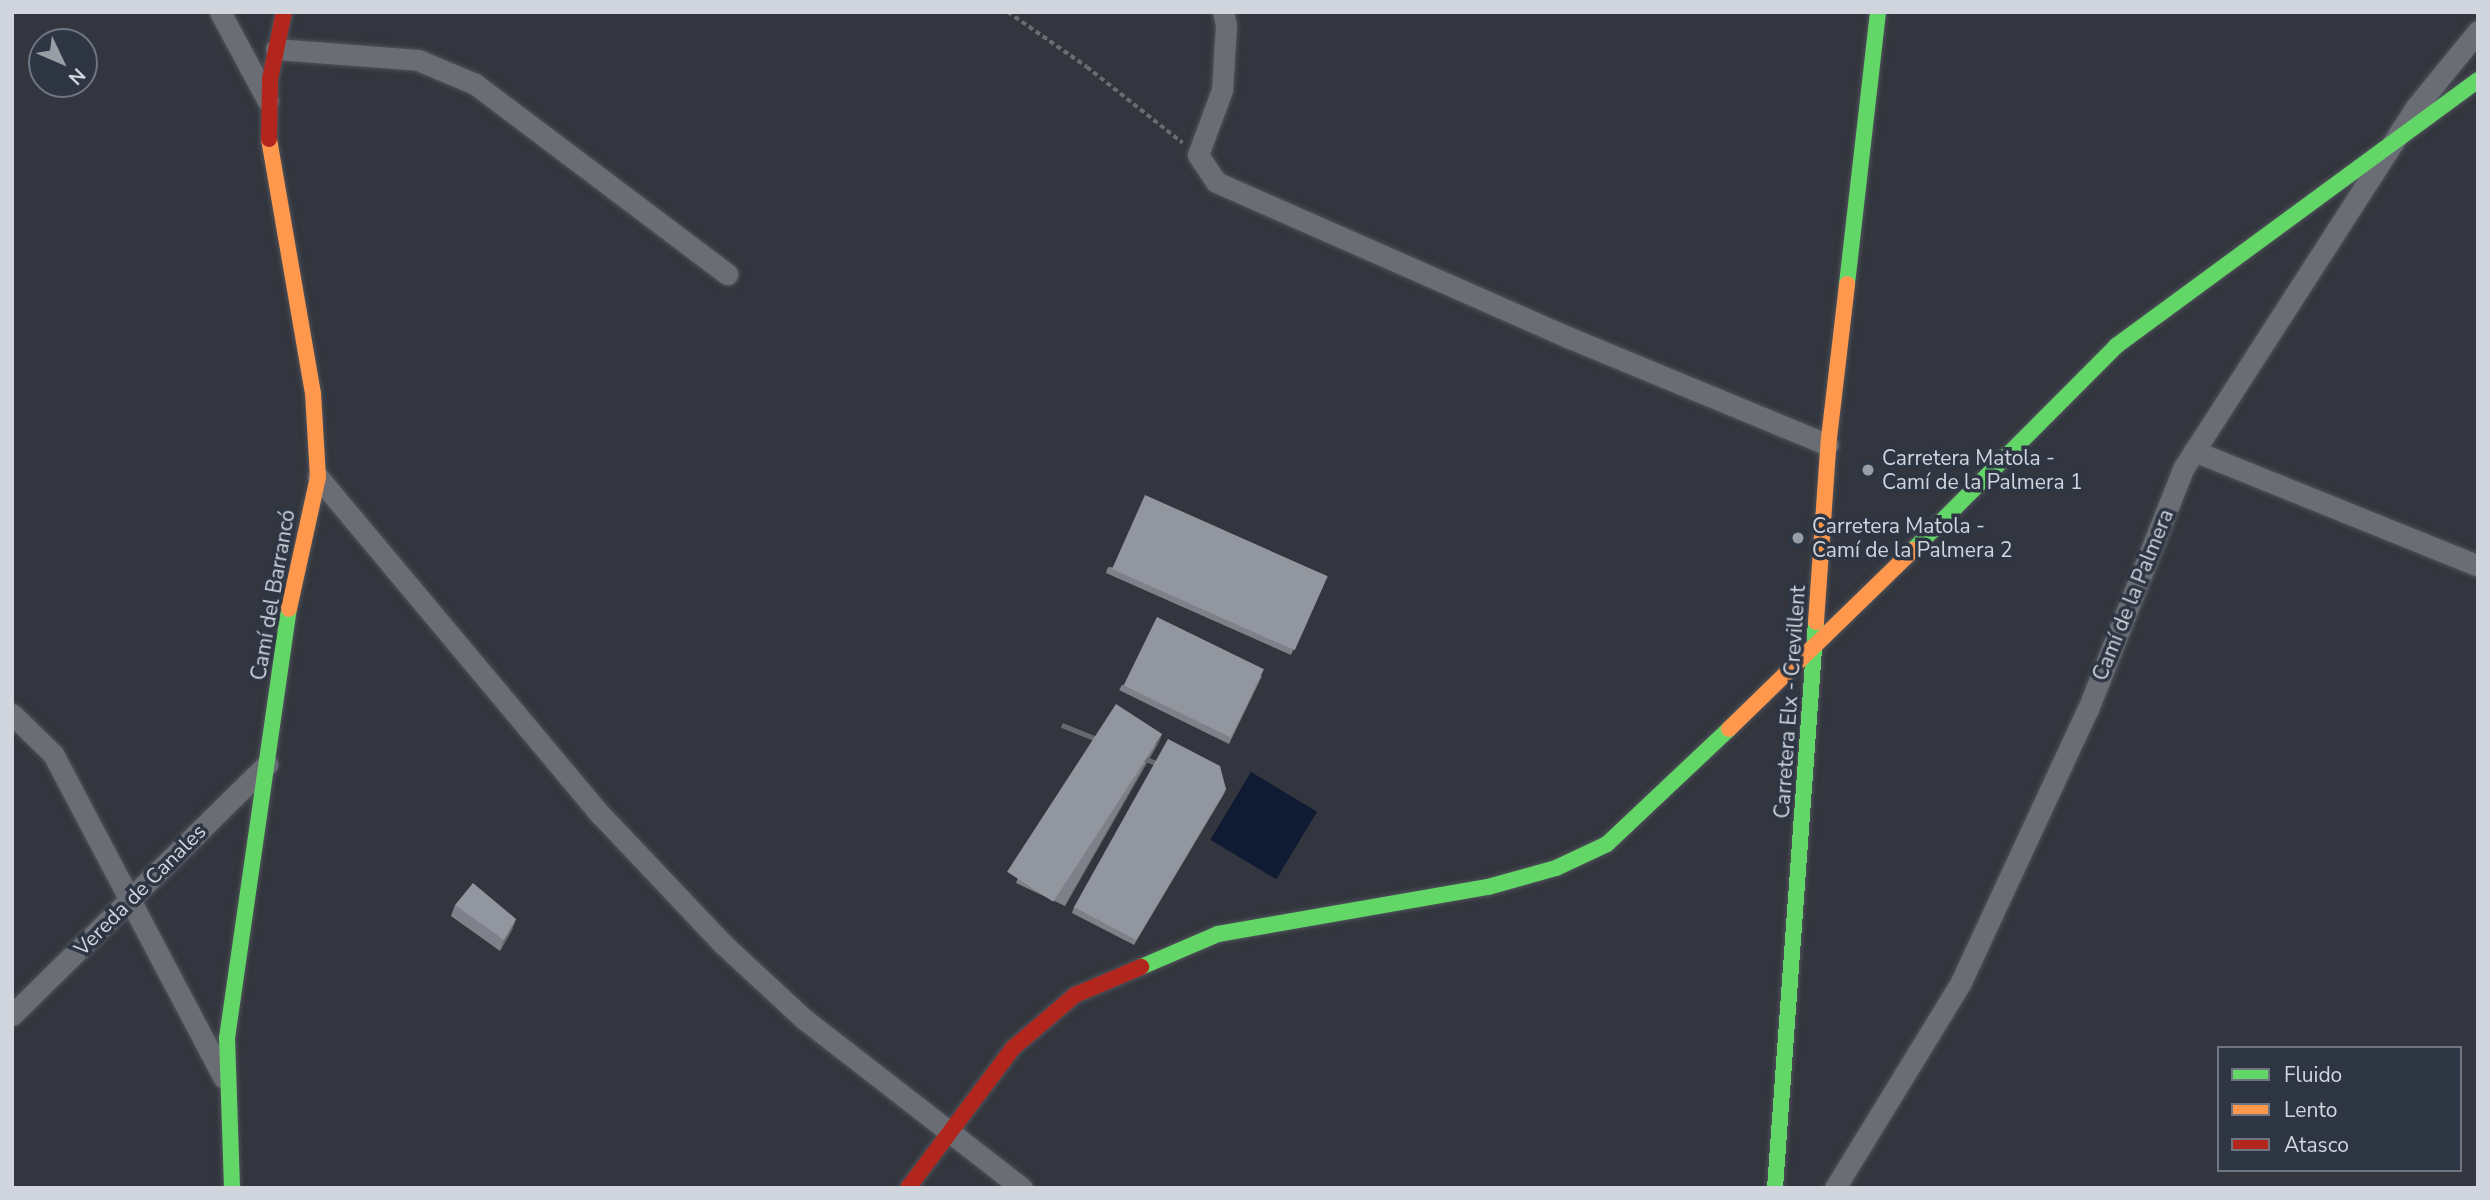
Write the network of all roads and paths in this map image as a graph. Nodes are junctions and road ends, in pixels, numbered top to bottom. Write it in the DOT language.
graph roads {
  1 [pos="220,12"];
  2 [pos="284,12"];
  3 [pos="1008,12"];
  4 [pos="1223,12"];
  5 [pos="1878,12"];
  6 [pos="2478,31"];
  7 [pos="276,49"];
  8 [pos="2478,80"];
  9 [pos="269,103"];
  10 [pos="2393,146"];
  11 [pos="1198,155"];
  12 [pos="727,274"];
  13 [pos="1828,445"];
  14 [pos="2194,451"];
  15 [pos="317,477"];
  16 [pos="2478,566"];
  17 [pos="1815,648"];
  18 [pos="12,714"];
  19 [pos="267,764"];
  20 [pos="132,897"];
  21 [pos="12,1015"];
  22 [pos="227,1083"];
  23 [pos="947,1131"];
  24 [pos="232,1188"];
  25 [pos="908,1188"];
  26 [pos="1022,1188"];
  27 [pos="1775,1188"];
  28 [pos="1835,1188"];
  1 -- 9 [label="street"];
  2 -- 7 [label="street, Camí del Barrancó"];
  3 -- 11 [label="path"];
  4 -- 11 [label="street"];
  5 -- 13 [label="street, Carretera Elx - Crevillent"];
  6 -- 10 [label="street, Camí de la Palmera"];
  7 -- 9 [label="street, Camí del Barrancó"];
  7 -- 12 [label="street"];
  8 -- 10 [label="street"];
  9 -- 15 [label="street, Camí del Barrancó"];
  10 -- 14 [label="street, Camí de la Palmera"];
  10 -- 17 [label="street"];
  11 -- 13 [label="street"];
  13 -- 17 [label="street, Carretera Elx - Crevillent"];
  14 -- 16 [label="street"];
  14 -- 28 [label="street, Camí de la Palmera"];
  15 -- 19 [label="street, Camí del Barrancó"];
  15 -- 23 [label="street"];
  17 -- 23 [label="street"];
  17 -- 27 [label="street, Carretera Elx - Crevillent"];
  18 -- 20 [label="street"];
  19 -- 20 [label="street, Vereda de Canales"];
  19 -- 22 [label="street, Camí del Barrancó"];
  20 -- 21 [label="street, Vereda de Canales"];
  20 -- 22 [label="street"];
  22 -- 24 [label="street, Camí del Barrancó"];
  23 -- 25 [label="street"];
  23 -- 26 [label="street"];
}
